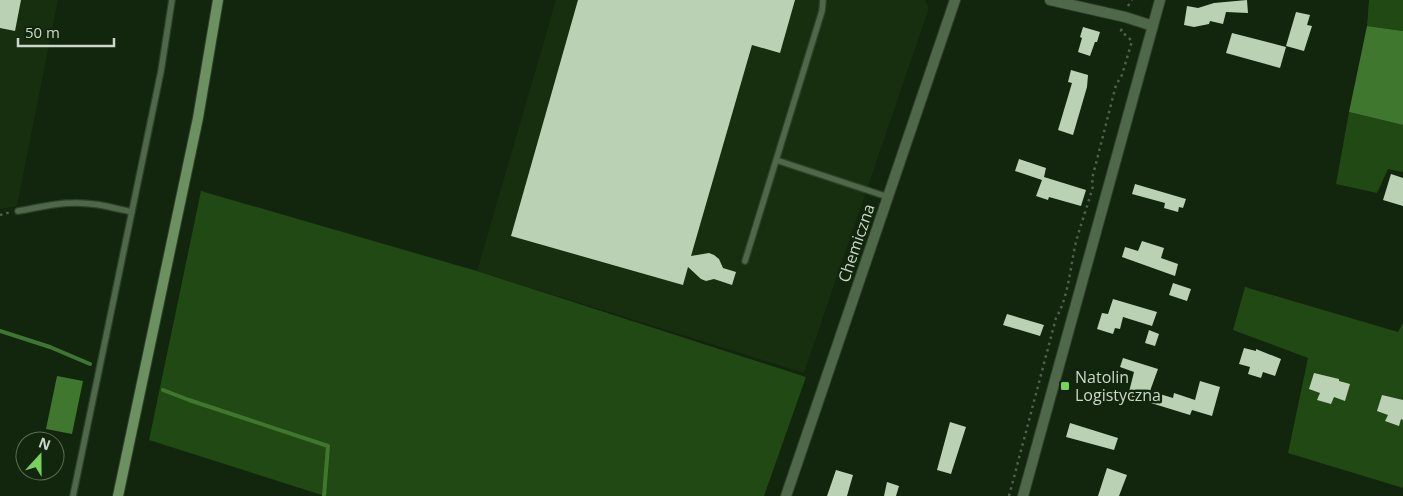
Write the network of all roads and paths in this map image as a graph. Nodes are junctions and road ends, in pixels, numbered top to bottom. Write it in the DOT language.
graph roads {
  1 [pos="172,0"];
  2 [pos="218,0"];
  3 [pos="823,0"];
  4 [pos="955,0"];
  5 [pos="1050,0"];
  6 [pos="1132,0"];
  7 [pos="1160,0"];
  8 [pos="1125,17"];
  9 [pos="1153,26"];
  10 [pos="776,160"];
  11 [pos="888,197"];
  12 [pos="18,211"];
  13 [pos="132,212"];
  14 [pos="745,261"];
  15 [pos="73,496"];
  16 [pos="118,496"];
  17 [pos="786,496"];
  18 [pos="1009,496"];
  19 [pos="1023,496"];
  1 -- 13 [label="lane"];
  2 -- 16 [label="main road"];
  3 -- 10 [label="lane"];
  4 -- 11 [label="street, Chemiczna"];
  5 -- 8 [label="street"];
  6 -- 8 [label="path"];
  7 -- 9 [label="street"];
  8 -- 9 [label="street"];
  8 -- 18 [label="path"];
  9 -- 19 [label="street"];
  10 -- 11 [label="lane"];
  10 -- 14 [label="lane"];
  11 -- 17 [label="street, Chemiczna"];
  12 -- 13 [label="lane"];
  13 -- 15 [label="lane"];
}
